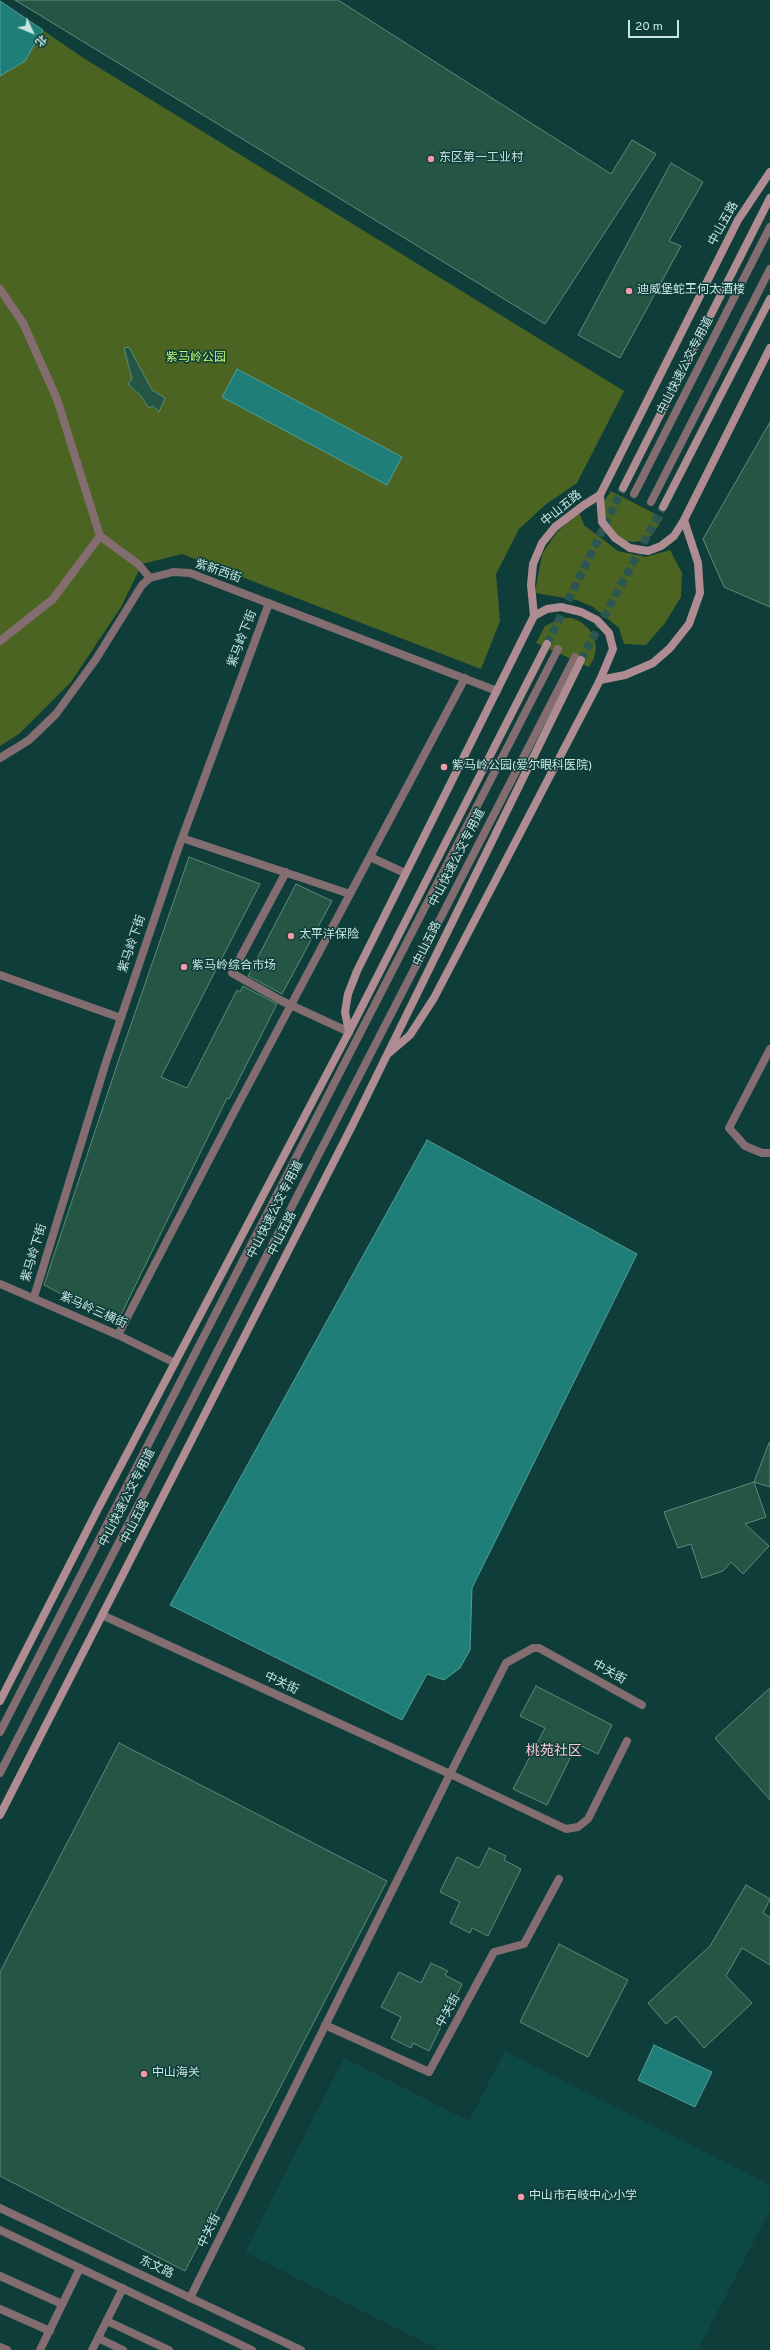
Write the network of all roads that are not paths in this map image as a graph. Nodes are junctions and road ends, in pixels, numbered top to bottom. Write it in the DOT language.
graph roads {
  1 [pos="770,172"];
  2 [pos="770,198"];
  3 [pos="770,227"];
  4 [pos="770,269"];
  5 [pos="0,289"];
  6 [pos="770,299"];
  7 [pos="770,348"];
  8 [pos="623,488"];
  9 [pos="634,494"];
  10 [pos="600,495"];
  11 [pos="651,502"];
  12 [pos="663,507"];
  13 [pos="684,520"];
  14 [pos="100,536"];
  15 [pos="150,578"];
  16 [pos="269,603"];
  17 [pos="534,616"];
  18 [pos="0,641"];
  19 [pos="547,644"];
  20 [pos="558,649"];
  21 [pos="578,658"];
  22 [pos="465,678"];
  23 [pos="600,680"];
  24 [pos="497,691"];
  25 [pos="0,758"];
  26 [pos="182,838"];
  27 [pos="370,857"];
  28 [pos="286,872"];
  29 [pos="405,873"];
  30 [pos="350,894"];
  31 [pos="0,974"];
  32 [pos="121,1018"];
  33 [pos="349,1032"];
  34 [pos="770,1049"];
  35 [pos="387,1055"];
  36 [pos="770,1153"];
  37 [pos="0,1284"];
  38 [pos="34,1297"];
  39 [pos="118,1335"];
  40 [pos="175,1363"];
  41 [pos="102,1615"];
  42 [pos="0,1701"];
  43 [pos="642,1705"];
  44 [pos="0,1732"];
  45 [pos="627,1741"];
  46 [pos="0,1773"];
  47 [pos="450,1774"];
  48 [pos="0,1815"];
  49 [pos="559,1880"];
  50 [pos="325,2025"];
  51 [pos="0,2208"];
  52 [pos="0,2230"];
  53 [pos="80,2268"];
  54 [pos="0,2276"];
  55 [pos="123,2288"];
  56 [pos="190,2298"];
  57 [pos="62,2304"];
  58 [pos="0,2309"];
  59 [pos="106,2321"];
  60 [pos="50,2331"];
  61 [pos="98,2338"];
  62 [pos="0,2347"];
  63 [pos="7,2350"];
  64 [pos="40,2350"];
  65 [pos="92,2350"];
  66 [pos="123,2350"];
  67 [pos="169,2350"];
  68 [pos="252,2350"];
  69 [pos="301,2350"];
  1 -- 10 [label="main road, 中山五路"];
  2 -- 8 [label="main road"];
  3 -- 9 [label="street, 中山快速公交专用道"];
  4 -- 11 [label="street"];
  5 -- 14 [label="street"];
  6 -- 12 [label="main road"];
  7 -- 13 [label="main road"];
  10 -- 13 [label="main road"];
  10 -- 17 [label="main road, 中山五路"];
  13 -- 23 [label="main road"];
  14 -- 15 [label="street"];
  14 -- 18 [label="street"];
  15 -- 16 [label="street, 紫新西街"];
  15 -- 25 [label="street"];
  16 -- 22 [label="street, 紫新西街"];
  16 -- 26 [label="street, 紫马岭下街"];
  17 -- 23 [label="main road"];
  17 -- 24 [label="main road"];
  19 -- 33 [label="main road"];
  20 -- 44 [label="street, 中山快速公交专用道"];
  21 -- 35 [label="main road, 中山五路"];
  21 -- 46 [label="street, 中山快速公交专用道"];
  22 -- 24 [label="street, 紫新西街"];
  22 -- 27 [label="street"];
  23 -- 35 [label="main road"];
  24 -- 29 [label="main road"];
  26 -- 28 [label="street"];
  26 -- 32 [label="street, 紫马岭下街"];
  27 -- 29 [label="street"];
  27 -- 30 [label="street"];
  28 -- 30 [label="street"];
  28 -- 33 [label="street"];
  29 -- 33 [label="main road"];
  30 -- 39 [label="street"];
  31 -- 32 [label="street"];
  32 -- 38 [label="street, 紫马岭下街"];
  33 -- 40 [label="main road"];
  34 -- 36 [label="street"];
  35 -- 41 [label="main road, 中山五路"];
  37 -- 38 [label="street, 紫马岭三横街"];
  38 -- 39 [label="street, 紫马岭三横街"];
  39 -- 40 [label="street, 紫马岭三横街"];
  40 -- 42 [label="main road"];
  41 -- 47 [label="street, 中关街"];
  41 -- 48 [label="main road, 中山五路"];
  43 -- 47 [label="street, 中关街"];
  45 -- 47 [label="street, 中关街"];
  47 -- 50 [label="street, 中关街"];
  49 -- 50 [label="street, 中关街"];
  50 -- 56 [label="street, 中关街"];
  51 -- 56 [label="street, 东文路"];
  52 -- 53 [label="street"];
  53 -- 55 [label="street"];
  53 -- 57 [label="street"];
  54 -- 57 [label="street"];
  55 -- 59 [label="street"];
  55 -- 68 [label="street"];
  56 -- 69 [label="street, 东文路"];
  57 -- 60 [label="street"];
  58 -- 60 [label="street"];
  59 -- 61 [label="street"];
  59 -- 67 [label="street"];
  60 -- 64 [label="street"];
  61 -- 65 [label="street"];
  61 -- 66 [label="street"];
  62 -- 63 [label="street"];
}
